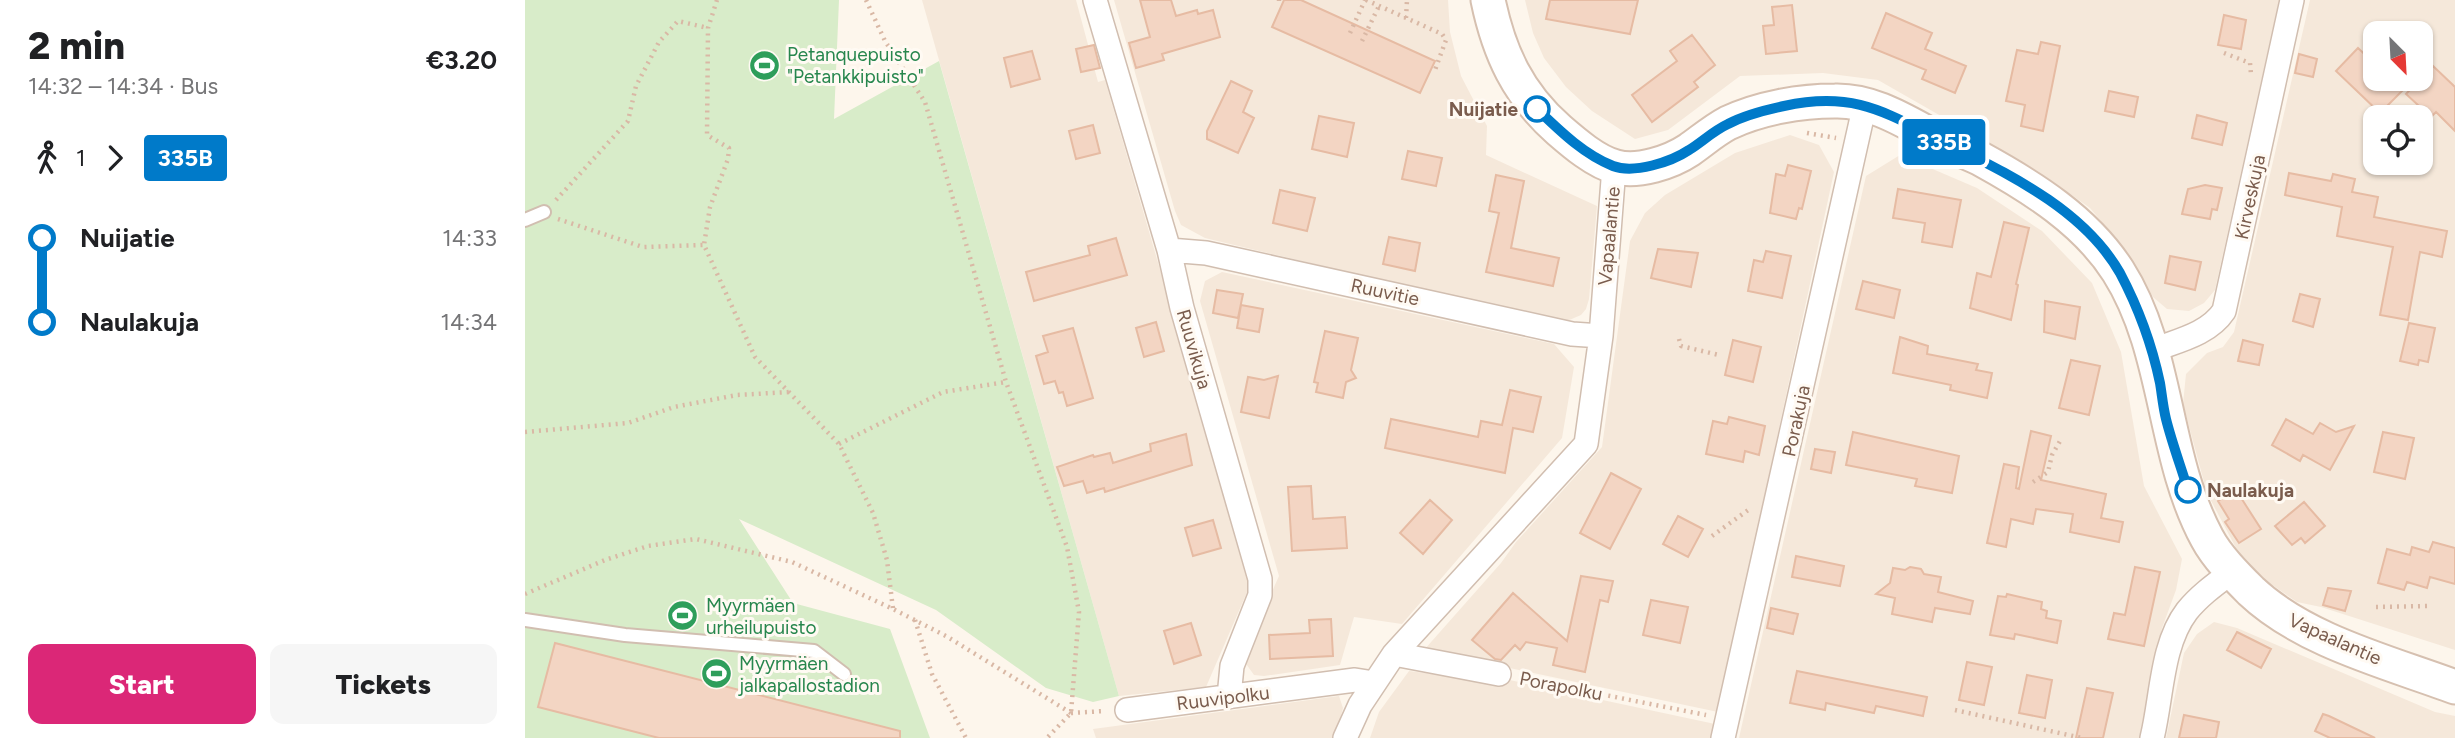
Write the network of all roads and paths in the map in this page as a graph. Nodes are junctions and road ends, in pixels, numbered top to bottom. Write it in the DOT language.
graph roads {
  1 [pos="717,0"];
  2 [pos="866,0"];
  3 [pos="1095,0"];
  4 [pos="1366,0"];
  5 [pos="1407,0"];
  6 [pos="1488,0"];
  7 [pos="2292,0"];
  8 [pos="1379,6"];
  9 [pos="1406,18"];
  10 [pos="708,28"];
  11 [pos="1350,33"];
  12 [pos="1362,41"];
  13 [pos="2224,53"];
  14 [pos="1435,70"];
  15 [pos="2251,82"];
  16 [pos="1865,104"];
  17 [pos="1804,132"];
  18 [pos="1857,139"];
  19 [pos="1614,167"];
  20 [pos="544,212"];
  21 [pos="525,220"];
  22 [pos="704,245"];
  23 [pos="1168,250"];
  24 [pos="1601,337"];
  25 [pos="1679,339"];
  26 [pos="2151,351"];
  27 [pos="1719,355"];
  28 [pos="1006,383"];
  29 [pos="790,392"];
  30 [pos="525,432"];
  31 [pos="2060,441"];
  32 [pos="839,444"];
  33 [pos="2033,482"];
  34 [pos="1755,505"];
  35 [pos="1712,536"];
  36 [pos="2233,571"];
  37 [pos="525,594"];
  38 [pos="2431,606"];
  39 [pos="2376,607"];
  40 [pos="893,609"];
  41 [pos="525,620"];
  42 [pos="915,620"];
  43 [pos="1394,654"];
  44 [pos="844,674"];
  45 [pos="1499,674"];
  46 [pos="1374,683"];
  47 [pos="2455,687"];
  48 [pos="1229,697"];
  49 [pos="1127,710"];
  50 [pos="1955,710"];
  51 [pos="1071,713"];
  52 [pos="1725,728"];
  53 [pos="966,738"];
  54 [pos="1048,738"];
  55 [pos="1345,738"];
  56 [pos="2082,738"];
  57 [pos="2153,738"];
  1 -- 10 [label="path"];
  2 -- 28 [label="path"];
  3 -- 23 [label="street, Ruuvikuja"];
  4 -- 8 [label="path"];
  4 -- 11 [label="path"];
  5 -- 9 [label="path"];
  6 -- 19 [label="street"];
  7 -- 26 [label="street, Kirveskuja"];
  8 -- 9 [label="path"];
  8 -- 12 [label="path"];
  9 -- 14 [label="path"];
  10 -- 20 [label="path"];
  10 -- 22 [label="path"];
  13 -- 15 [label="path"];
  16 -- 18 [label="street, Porakuja"];
  16 -- 19 [label="street, Vapaalantie"];
  16 -- 26 [label="street, Vapaalantie"];
  17 -- 18 [label="path"];
  18 -- 52 [label="street, Porakuja"];
  19 -- 24 [label="street, Vapaalantie"];
  20 -- 21 [label="lane"];
  20 -- 22 [label="path"];
  22 -- 29 [label="path"];
  23 -- 24 [label="street, Ruuvitie"];
  23 -- 48 [label="street, Ruuvikuja"];
  24 -- 43 [label="street, Vapaalantie"];
  25 -- 27 [label="path"];
  26 -- 36 [label="street, Vapaalantie"];
  28 -- 32 [label="path"];
  28 -- 51 [label="path"];
  29 -- 30 [label="path"];
  29 -- 32 [label="path"];
  31 -- 33 [label="path"];
  32 -- 40 [label="path"];
  34 -- 35 [label="path"];
  36 -- 47 [label="street, Vapaalantie"];
  36 -- 57 [label="street"];
  37 -- 40 [label="path"];
  38 -- 39 [label="path"];
  40 -- 42 [label="path"];
  41 -- 44 [label="lane"];
  42 -- 51 [label="path"];
  42 -- 53 [label="path"];
  43 -- 45 [label="street, Porapolku"];
  43 -- 46 [label="street, Vapaalantie"];
  45 -- 52 [label="path, Porapolku"];
  46 -- 48 [label="street, Ruuvipolku"];
  46 -- 55 [label="street, Vapaalantie"];
  48 -- 49 [label="street, Ruuvipolku"];
  49 -- 51 [label="path"];
  50 -- 56 [label="path"];
  51 -- 54 [label="path"];
}
